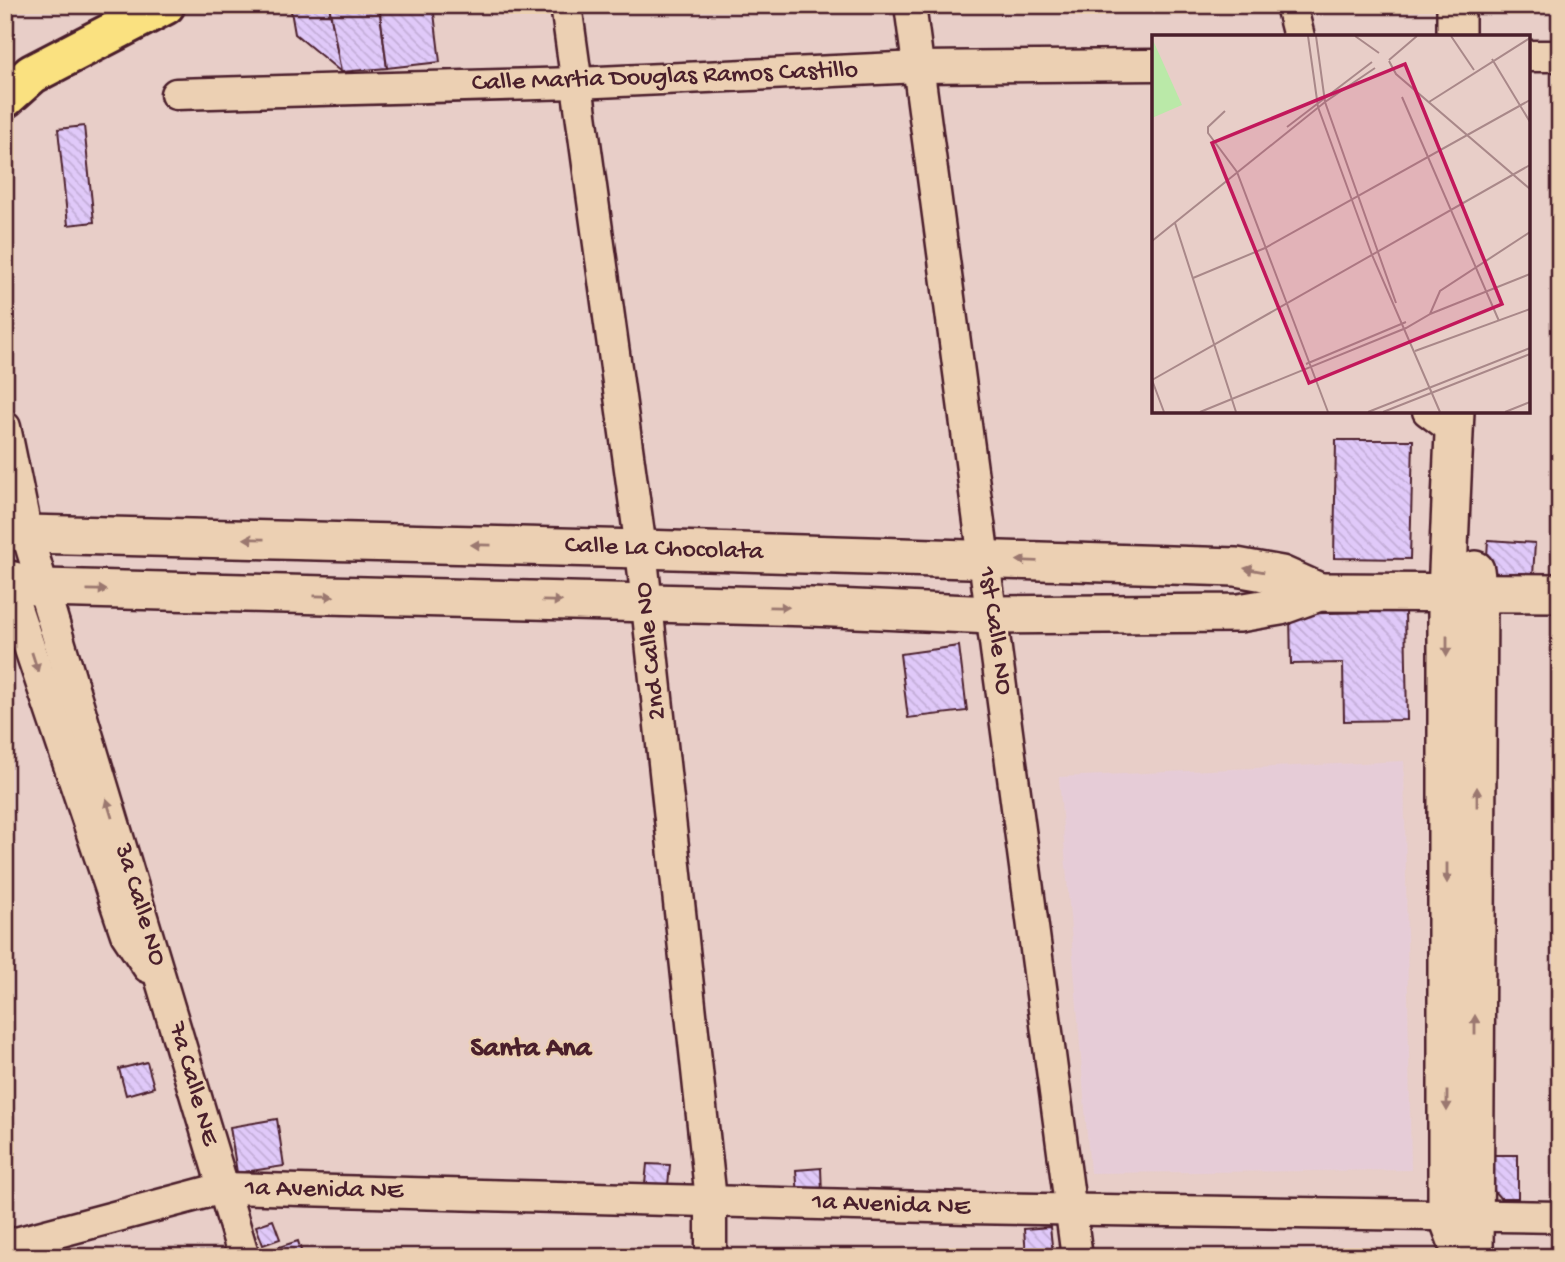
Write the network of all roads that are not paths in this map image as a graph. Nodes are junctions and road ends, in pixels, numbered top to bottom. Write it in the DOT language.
graph roads {
  1 [pos="165,5"];
  2 [pos="566,5"];
  3 [pos="910,5"];
  4 [pos="1291,5"];
  5 [pos="1457,5"];
  6 [pos="1298,35"];
  7 [pos="1457,35"];
  8 [pos="1560,55"];
  9 [pos="1530,56"];
  10 [pos="1152,65"];
  11 [pos="919,67"];
  12 [pos="577,83"];
  13 [pos="14,84"];
  14 [pos="176,94"];
  15 [pos="1446,418"];
  16 [pos="5,427"];
  17 [pos="16,531"];
  18 [pos="641,549"];
  19 [pos="984,560"];
  20 [pos="6,577"];
  21 [pos="43,589"];
  22 [pos="1319,592"];
  23 [pos="1463,593"];
  24 [pos="1560,593"];
  25 [pos="647,604"];
  26 [pos="992,615"];
  27 [pos="164,991"];
  28 [pos="223,1188"];
  29 [pos="711,1200"];
  30 [pos="1070,1209"];
  31 [pos="1460,1215"];
  32 [pos="1560,1217"];
  33 [pos="5,1246"];
  34 [pos="244,1257"];
  35 [pos="711,1257"];
  36 [pos="1077,1257"];
  37 [pos="1463,1257"];
  38 [pos="1474,1257"];
  1 -- 13 [label="highway"];
  2 -- 12 [label="street, 2nd Calle NO"];
  3 -- 11 [label="street, 1st Calle NO"];
  4 -- 6 [label="street"];
  5 -- 7 [label="street"];
  8 -- 9 [label="street"];
  10 -- 11 [label="street, Calle Martia Douglas Ramos Castillo"];
  11 -- 12 [label="street, Calle Martia Douglas Ramos Castillo"];
  11 -- 19 [label="street, 1st Calle NO"];
  12 -- 14 [label="street, Calle Martia Douglas Ramos Castillo"];
  12 -- 18 [label="street, 2nd Calle NO"];
  15 -- 23 [label="street"];
  16 -- 17 [label="street, 3a Calle NO"];
  18 -- 17 [label="street, Calle La Chocolata, one-way"];
  17 -- 21 [label="street, 3a Calle NO"];
  18 -- 19 [label="street, Calle La Chocolata"];
  18 -- 25 [label="street, 2nd Calle NO"];
  22 -- 19 [label="street, Calle La Chocolata, one-way"];
  19 -- 26 [label="street, 1st Calle NO"];
  20 -- 21 [label="street, Calle La Chocolata"];
  20 -- 27 [label="street, 3a Calle NO, one-way"];
  21 -- 25 [label="street, Calle La Chocolata, one-way"];
  27 -- 21 [label="street, 3a Calle NO, one-way"];
  22 -- 23 [label="street, Calle La Chocolata"];
  22 -- 26 [label="street, Calle La Chocolata"];
  23 -- 24 [label="street, Calle La Chocolata"];
  23 -- 31 [label="street"];
  25 -- 26 [label="street, Calle La Chocolata, one-way"];
  25 -- 29 [label="street, 2nd Calle NO"];
  26 -- 30 [label="street, 1st Calle NO"];
  27 -- 28 [label="street, 7a Calle NE"];
  28 -- 29 [label="street, 1a Avenida NE"];
  28 -- 33 [label="street, 1a Avenida NE"];
  28 -- 34 [label="street, 7a Calle NE"];
  29 -- 30 [label="street, 1a Avenida NE"];
  29 -- 35 [label="street, 2nd Calle NO"];
  30 -- 31 [label="street, 1a Avenida NE"];
  30 -- 36 [label="street, 1st Calle NO"];
  31 -- 32 [label="street, 1a Avenida NE"];
  31 -- 37 [label="street"];
  31 -- 38 [label="street"];
}
